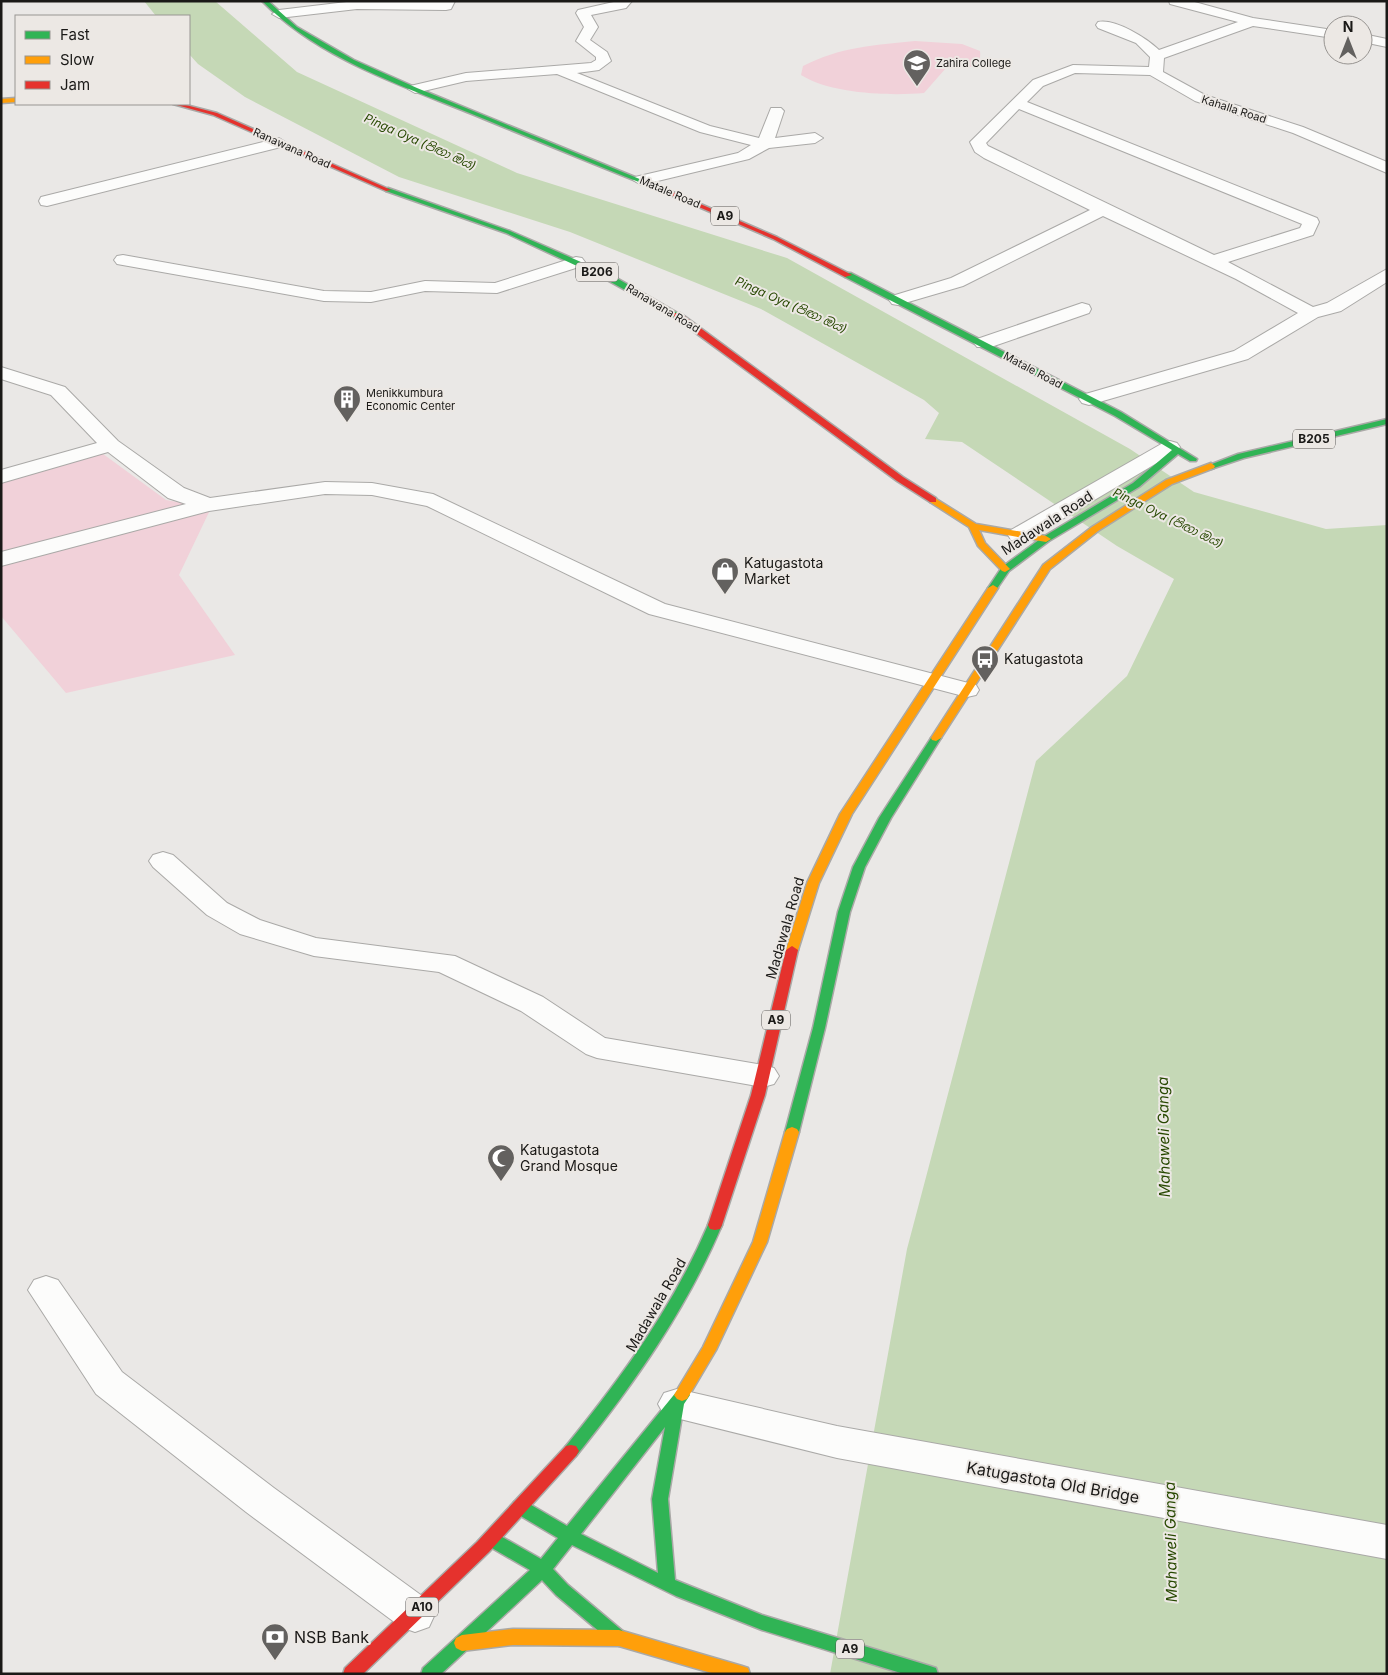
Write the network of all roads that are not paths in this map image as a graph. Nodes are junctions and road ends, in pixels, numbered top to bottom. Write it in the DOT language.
graph roads {
  1 [pos="265,1"];
  2 [pos="449,1"];
  3 [pos="626,1"];
  4 [pos="1175,1"];
  5 [pos="279,14"];
  6 [pos="1252,22"];
  7 [pos="1102,25"];
  8 [pos="1323,33"];
  9 [pos="1157,63"];
  10 [pos="560,71"];
  11 [pos="415,89"];
  12 [pos="15,100"];
  13 [pos="1,101"];
  14 [pos="1017,104"];
  15 [pos="180,105"];
  16 [pos="776,111"];
  17 [pos="815,138"];
  18 [pos="279,143"];
  19 [pos="765,144"];
  20 [pos="1387,168"];
  21 [pos="642,180"];
  22 [pos="47,201"];
  23 [pos="1103,210"];
  24 [pos="123,260"];
  25 [pos="1213,261"];
  26 [pos="576,262"];
  27 [pos="1384,281"];
  28 [pos="898,300"];
  29 [pos="1082,310"];
  30 [pos="1311,314"];
  31 [pos="984,343"];
  32 [pos="1,373"];
  33 [pos="1089,399"];
  34 [pos="1387,421"];
  35 [pos="111,445"];
  36 [pos="1166,455"];
  37 [pos="1241,456"];
  38 [pos="1211,466"];
  39 [pos="1,477"];
  40 [pos="208,504"];
  41 [pos="973,526"];
  42 [pos="1019,534"];
  43 [pos="1046,539"];
  44 [pos="1077,543"];
  45 [pos="1,559"];
  46 [pos="1046,567"];
  47 [pos="1005,569"];
  48 [pos="931,681"];
  49 [pos="968,690"];
  50 [pos="163,861"];
  51 [pos="763,1076"];
  52 [pos="46,1290"];
  53 [pos="677,1404"];
  54 [pos="520,1507"];
  55 [pos="570,1538"];
  56 [pos="491,1539"];
  57 [pos="1387,1542"];
  58 [pos="543,1569"];
  59 [pos="667,1583"];
  60 [pos="415,1614"];
  61 [pos="618,1638"];
  62 [pos="462,1642"];
  63 [pos="351,1674"];
  64 [pos="429,1674"];
  65 [pos="742,1674"];
  66 [pos="930,1674"];
  1 -- 5 [label="main road, Matale Road / A9"];
  2 -- 5 [label="street"];
  3 -- 10 [label="street"];
  4 -- 6 [label="street"];
  5 -- 11 [label="main road, Matale Road / A9"];
  6 -- 8 [label="street"];
  6 -- 9 [label="street"];
  7 -- 9 [label="street, Kahalla Road"];
  9 -- 14 [label="street"];
  9 -- 20 [label="street, Kahalla Road"];
  10 -- 11 [label="street"];
  10 -- 19 [label="street"];
  11 -- 21 [label="main road, Matale Road / A9"];
  12 -- 13 [label="main road"];
  14 -- 23 [label="street"];
  14 -- 25 [label="street"];
  15 -- 18 [label="main road, Ranawana Road / B206"];
  16 -- 19 [label="street"];
  17 -- 19 [label="street"];
  18 -- 22 [label="street"];
  18 -- 26 [label="main road, Ranawana Road / B206"];
  19 -- 21 [label="street"];
  21 -- 28 [label="main road, Matale Road / A9"];
  23 -- 25 [label="street"];
  23 -- 28 [label="street"];
  24 -- 26 [label="street"];
  25 -- 30 [label="street"];
  26 -- 41 [label="main road, Ranawana Road / B206"];
  27 -- 30 [label="street"];
  28 -- 31 [label="main road, Matale Road / A9"];
  29 -- 31 [label="street"];
  30 -- 33 [label="street"];
  31 -- 33 [label="main road, Matale Road / A9"];
  32 -- 35 [label="street"];
  33 -- 36 [label="main road, Matale Road / A9"];
  34 -- 37 [label="main road, B205"];
  35 -- 39 [label="street"];
  35 -- 40 [label="street"];
  36 -- 37 [label="main road, B205"];
  36 -- 38 [label="main road"];
  36 -- 42 [label="street"];
  36 -- 43 [label="main road, Madawala Road / A9"];
  37 -- 38 [label="main road, B205"];
  38 -- 44 [label="main road"];
  40 -- 45 [label="street"];
  40 -- 48 [label="street"];
  41 -- 42 [label="main road, B206"];
  41 -- 47 [label="main road, B206"];
  42 -- 43 [label="main road, B206"];
  43 -- 44 [label="main road"];
  43 -- 47 [label="main road, Madawala Road / A9"];
  44 -- 46 [label="main road"];
  46 -- 47 [label="main road"];
  46 -- 49 [label="main road"];
  47 -- 48 [label="main road, Madawala Road / A9"];
  48 -- 49 [label="street"];
  48 -- 51 [label="main road, Madawala Road / A9"];
  49 -- 53 [label="main road"];
  50 -- 51 [label="street"];
  51 -- 54 [label="main road, Madawala Road / A9"];
  52 -- 60 [label="street"];
  53 -- 55 [label="main road"];
  53 -- 57 [label="street, Katugastota Old Bridge"];
  53 -- 59 [label="main road"];
  54 -- 55 [label="main road"];
  54 -- 56 [label="main road, Madawala Road / A9"];
  55 -- 58 [label="main road"];
  55 -- 59 [label="main road"];
  56 -- 58 [label="main road"];
  56 -- 60 [label="main road, A10"];
  58 -- 61 [label="main road"];
  58 -- 62 [label="main road"];
  59 -- 66 [label="main road, A9"];
  60 -- 63 [label="main road, A10"];
  61 -- 62 [label="main road"];
  61 -- 65 [label="main road"];
  62 -- 64 [label="main road"];
}
